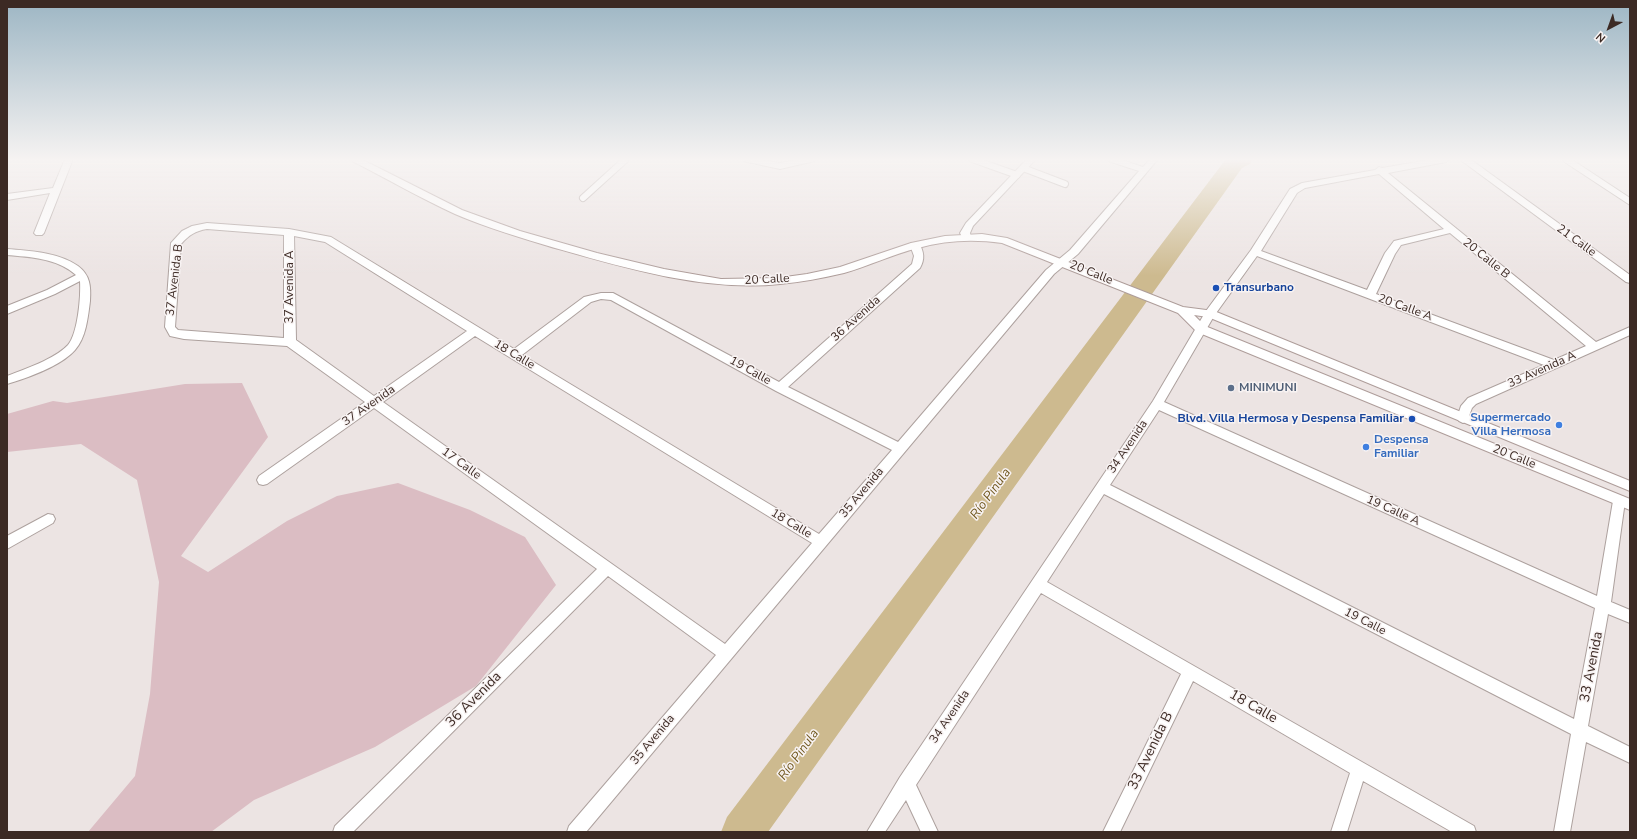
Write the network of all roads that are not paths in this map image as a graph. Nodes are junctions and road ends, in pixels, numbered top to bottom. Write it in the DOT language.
graph roads {
  1 [pos="52,198"];
  2 [pos="432,198"];
  3 [pos="995,198"];
  4 [pos="1120,198"];
  5 [pos="1289,198"];
  6 [pos="1413,198"];
  7 [pos="1518,198"];
  8 [pos="190,230"];
  9 [pos="1450,230"];
  10 [pos="289,232"];
  11 [pos="39,233"];
  12 [pos="966,237"];
  13 [pos="915,245"];
  14 [pos="7,252"];
  15 [pos="1255,252"];
  16 [pos="1062,262"];
  17 [pos="82,276"];
  18 [pos="1630,280"];
  19 [pos="1370,296"];
  20 [pos="7,310"];
  21 [pos="1182,310"];
  22 [pos="1210,314"];
  23 [pos="1201,329"];
  24 [pos="475,331"];
  25 [pos="1630,331"];
  26 [pos="290,342"];
  27 [pos="1594,346"];
  28 [pos="514,355"];
  29 [pos="1554,364"];
  30 [pos="7,380"];
  31 [pos="780,388"];
  32 [pos="374,402"];
  33 [pos="1157,404"];
  34 [pos="1463,418"];
  35 [pos="899,448"];
  36 [pos="1550,472"];
  37 [pos="263,480"];
  38 [pos="1630,486"];
  39 [pos="1102,487"];
  40 [pos="1625,503"];
  41 [pos="48,519"];
  42 [pos="820,542"];
  43 [pos="7,543"];
  44 [pos="607,568"];
  45 [pos="1038,584"];
  46 [pos="1604,605"];
  47 [pos="1630,618"];
  48 [pos="726,654"];
  49 [pos="1190,671"];
  50 [pos="1580,729"];
  51 [pos="1630,755"];
  52 [pos="1359,769"];
  53 [pos="906,783"];
  54 [pos="341,832"];
  55 [pos="575,832"];
  56 [pos="875,832"];
  57 [pos="930,832"];
  58 [pos="1111,832"];
  59 [pos="1338,832"];
  60 [pos="1468,832"];
  61 [pos="1562,832"];
  1 -- 11 [label="street"];
  2 -- 13 [label="street, 20 Calle"];
  3 -- 12 [label="street"];
  4 -- 16 [label="street, 35 Avenida"];
  5 -- 15 [label="street, 34 Avenida"];
  6 -- 9 [label="street, 20 Calle B"];
  7 -- 18 [label="street, 21 Calle"];
  8 -- 10 [label="street, 18 Calle"];
  8 -- 26 [label="street, 37 Avenida B"];
  9 -- 19 [label="street"];
  9 -- 27 [label="street, 20 Calle B"];
  10 -- 24 [label="street, 18 Calle"];
  10 -- 26 [label="street, 37 Avenida A"];
  12 -- 13 [label="street, 20 Calle"];
  12 -- 16 [label="street, 20 Calle"];
  13 -- 31 [label="street, 36 Avenida"];
  14 -- 17 [label="street"];
  15 -- 19 [label="street, 20 Calle A"];
  15 -- 22 [label="street, 34 Avenida"];
  16 -- 21 [label="street, 20 Calle"];
  16 -- 35 [label="street, 35 Avenida"];
  17 -- 20 [label="street"];
  17 -- 30 [label="street"];
  19 -- 29 [label="street, 20 Calle A"];
  21 -- 22 [label="street, 20 Calle"];
  21 -- 23 [label="street, 20 Calle"];
  22 -- 23 [label="street, 34 Avenida"];
  22 -- 34 [label="street, 20 Calle"];
  23 -- 33 [label="street, 34 Avenida"];
  23 -- 36 [label="street, 20 Calle"];
  24 -- 28 [label="street, 18 Calle"];
  24 -- 32 [label="street, 37 Avenida"];
  25 -- 27 [label="street, 33 Avenida A"];
  26 -- 32 [label="street, 17 Calle"];
  27 -- 29 [label="street, 33 Avenida A"];
  28 -- 31 [label="street, 19 Calle"];
  28 -- 42 [label="street, 18 Calle"];
  29 -- 34 [label="street, 33 Avenida A"];
  31 -- 35 [label="street, 19 Calle"];
  32 -- 37 [label="street, 37 Avenida"];
  32 -- 44 [label="street, 17 Calle"];
  33 -- 39 [label="street, 34 Avenida"];
  33 -- 46 [label="street, 19 Calle A"];
  34 -- 38 [label="street, 20 Calle"];
  35 -- 42 [label="street, 35 Avenida"];
  36 -- 38 [label="street"];
  36 -- 40 [label="street, 20 Calle"];
  39 -- 45 [label="street, 34 Avenida"];
  39 -- 50 [label="street, 19 Calle"];
  40 -- 46 [label="street, 33 Avenida"];
  41 -- 43 [label="street"];
  42 -- 48 [label="street, 35 Avenida"];
  44 -- 48 [label="street, 17 Calle"];
  44 -- 54 [label="street, 36 Avenida"];
  45 -- 49 [label="street, 18 Calle"];
  45 -- 53 [label="street, 34 Avenida"];
  46 -- 47 [label="street, 19 Calle A"];
  46 -- 50 [label="street, 33 Avenida"];
  48 -- 55 [label="street, 35 Avenida"];
  49 -- 52 [label="street, 18 Calle"];
  49 -- 58 [label="street, 33 Avenida B"];
  50 -- 51 [label="street, 19 Calle"];
  50 -- 61 [label="street, 33 Avenida"];
  52 -- 59 [label="street"];
  52 -- 60 [label="street, 18 Calle"];
  53 -- 56 [label="street, 34 Avenida"];
  53 -- 57 [label="street"];
}
